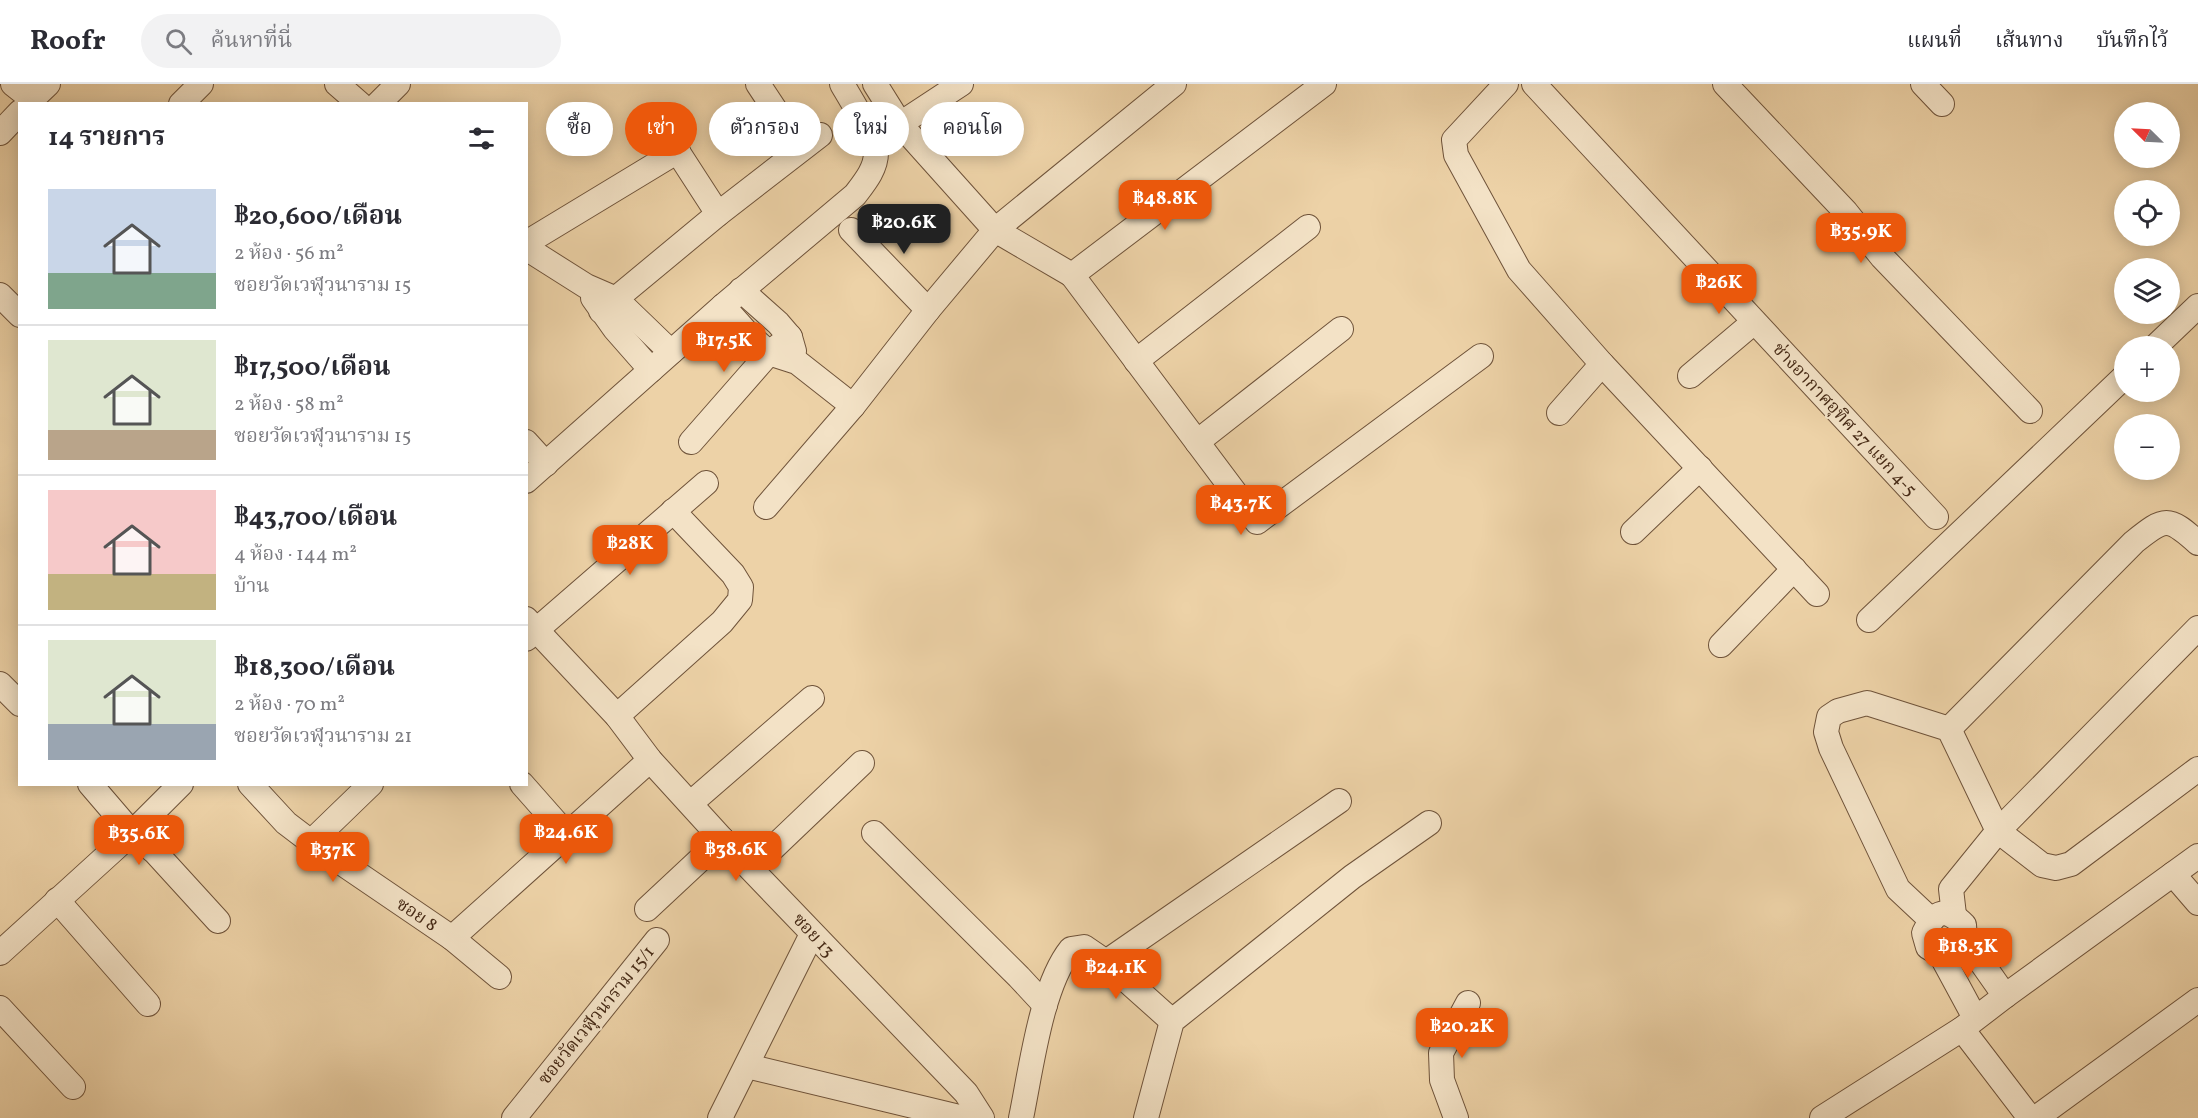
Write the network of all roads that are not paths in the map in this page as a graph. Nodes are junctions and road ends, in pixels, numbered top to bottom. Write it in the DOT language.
graph roads {
  1 [pos="201,84"];
  2 [pos="398,84"];
  3 [pos="758,84"];
  4 [pos="842,84"];
  5 [pos="875,84"];
  6 [pos="961,84"];
  7 [pos="1174,84"];
  8 [pos="1324,84"];
  9 [pos="1506,84"];
  10 [pos="1534,84"];
  11 [pos="1725,84"];
  12 [pos="1923,84"];
  13 [pos="183,102"];
  14 [pos="380,102"];
  15 [pos="886,102"];
  16 [pos="1941,104"];
  17 [pos="18,109"];
  18 [pos="909,118"];
  19 [pos="0,133"];
  20 [pos="909,134"];
  21 [pos="670,156"];
  22 [pos="681,156"];
  23 [pos="718,214"];
  24 [pos="1308,227"];
  25 [pos="850,230"];
  26 [pos="995,230"];
  27 [pos="528,242"];
  28 [pos="528,249"];
  29 [pos="1072,275"];
  30 [pos="741,290"];
  31 [pos="0,295"];
  32 [pos="609,305"];
  33 [pos="723,306"];
  34 [pos="2198,306"];
  35 [pos="928,310"];
  36 [pos="18,313"];
  37 [pos="1754,322"];
  38 [pos="1341,329"];
  39 [pos="2166,336"];
  40 [pos="790,338"];
  41 [pos="671,352"];
  42 [pos="770,353"];
  43 [pos="1481,356"];
  44 [pos="1136,361"];
  45 [pos="797,362"];
  46 [pos="1602,364"];
  47 [pos="651,370"];
  48 [pos="1690,376"];
  49 [pos="2114,387"];
  50 [pos="853,406"];
  51 [pos="2030,411"];
  52 [pos="1559,413"];
  53 [pos="691,442"];
  54 [pos="1197,442"];
  55 [pos="528,444"];
  56 [pos="546,464"];
  57 [pos="1700,468"];
  58 [pos="528,479"];
  59 [pos="706,483"];
  60 [pos="766,507"];
  61 [pos="673,511"];
  62 [pos="1936,517"];
  63 [pos="1633,532"];
  64 [pos="2198,543"];
  65 [pos="1794,569"];
  66 [pos="1817,594"];
  67 [pos="1869,620"];
  68 [pos="530,629"];
  69 [pos="2194,642"];
  70 [pos="1721,645"];
  71 [pos="0,684"];
  72 [pos="812,698"];
  73 [pos="18,702"];
  74 [pos="617,716"];
  75 [pos="1949,729"];
  76 [pos="650,760"];
  77 [pos="862,763"];
  78 [pos="2198,769"];
  79 [pos="92,786"];
  80 [pos="179,786"];
  81 [pos="252,786"];
  82 [pos="368,786"];
  83 [pos="524,786"];
  84 [pos="1339,801"];
  85 [pos="690,803"];
  86 [pos="1429,824"];
  87 [pos="1998,831"];
  88 [pos="132,833"];
  89 [pos="874,833"];
  90 [pos="567,835"];
  91 [pos="722,838"];
  92 [pos="310,842"];
  93 [pos="2198,856"];
  94 [pos="752,868"];
  95 [pos="2173,874"];
  96 [pos="57,900"];
  97 [pos="2198,903"];
  98 [pos="647,909"];
  99 [pos="1942,917"];
  100 [pos="218,921"];
  101 [pos="812,934"];
  102 [pos="452,938"];
  103 [pos="1965,939"];
  104 [pos="657,940"];
  105 [pos="0,953"];
  106 [pos="1941,955"];
  107 [pos="1106,962"];
  108 [pos="499,977"];
  109 [pos="2005,996"];
  110 [pos="2198,1000"];
  111 [pos="1468,1003"];
  112 [pos="148,1004"];
  113 [pos="1045,1005"];
  114 [pos="0,1008"];
  115 [pos="1172,1021"];
  116 [pos="1969,1024"];
  117 [pos="747,1066"];
  118 [pos="74,1087"];
  119 [pos="514,1118"];
  120 [pos="720,1118"];
  121 [pos="963,1118"];
  122 [pos="982,1118"];
  123 [pos="1021,1118"];
  124 [pos="1146,1118"];
  125 [pos="1456,1118"];
  126 [pos="1822,1118"];
  127 [pos="2030,1118"];
  128 [pos="2036,1118"];
  1 -- 13 [label="street"];
  2 -- 14 [label="street"];
  3 -- 23 [label="street"];
  4 -- 30 [label="street"];
  5 -- 15 [label="street"];
  6 -- 18 [label="street"];
  7 -- 26 [label="street"];
  8 -- 29 [label="street"];
  9 -- 46 [label="street"];
  10 -- 37 [label="street, ช่างอากาศอุทิศ 27 แยก 4-5"];
  11 -- 51 [label="street"];
  12 -- 16 [label="street"];
  17 -- 19 [label="street"];
  20 -- 26 [label="street"];
  21 -- 27 [label="street"];
  22 -- 23 [label="street"];
  23 -- 32 [label="street"];
  24 -- 44 [label="street"];
  25 -- 35 [label="street"];
  26 -- 29 [label="street"];
  26 -- 35 [label="street"];
  28 -- 32 [label="street"];
  29 -- 44 [label="street"];
  30 -- 33 [label="street"];
  30 -- 40 [label="street"];
  31 -- 36 [label="street"];
  32 -- 41 [label="street"];
  32 -- 47 [label="street"];
  33 -- 41 [label="street"];
  33 -- 42 [label="street"];
  34 -- 39 [label="street"];
  35 -- 50 [label="street"];
  37 -- 48 [label="street"];
  37 -- 62 [label="street, ช่างอากาศอุทิศ 27 แยก 4-5"];
  38 -- 54 [label="street"];
  40 -- 42 [label="street"];
  40 -- 45 [label="street"];
  41 -- 47 [label="street"];
  42 -- 45 [label="street"];
  42 -- 53 [label="street"];
  43 -- 54 [label="street"];
  44 -- 54 [label="street"];
  45 -- 50 [label="street"];
  46 -- 52 [label="street"];
  46 -- 57 [label="street"];
  47 -- 56 [label="street"];
  49 -- 67 [label="street"];
  50 -- 60 [label="street"];
  55 -- 56 [label="street"];
  56 -- 58 [label="street"];
  57 -- 63 [label="street"];
  57 -- 65 [label="street"];
  59 -- 61 [label="street"];
  61 -- 68 [label="street"];
  61 -- 74 [label="street"];
  64 -- 75 [label="street"];
  65 -- 66 [label="street"];
  65 -- 70 [label="street"];
  68 -- 74 [label="street, ซอย 13"];
  69 -- 87 [label="street"];
  71 -- 73 [label="street"];
  72 -- 85 [label="street"];
  74 -- 76 [label="street, ซอย 13"];
  75 -- 87 [label="street"];
  75 -- 99 [label="street"];
  76 -- 85 [label="street, ซอย 13"];
  76 -- 90 [label="street"];
  77 -- 94 [label="street"];
  78 -- 87 [label="street"];
  79 -- 88 [label="street"];
  80 -- 88 [label="street"];
  81 -- 92 [label="street, ซอย 8"];
  82 -- 92 [label="street"];
  83 -- 90 [label="street"];
  84 -- 107 [label="street"];
  85 -- 91 [label="street, ซอย 13"];
  86 -- 115 [label="street"];
  87 -- 99 [label="street"];
  88 -- 96 [label="street"];
  88 -- 100 [label="street"];
  89 -- 113 [label="street"];
  90 -- 102 [label="street"];
  91 -- 94 [label="street, ซอย 13"];
  91 -- 98 [label="street"];
  92 -- 102 [label="street, ซอย 8"];
  93 -- 95 [label="street"];
  94 -- 101 [label="street, ซอย 13"];
  95 -- 97 [label="street"];
  95 -- 109 [label="street"];
  96 -- 105 [label="street"];
  96 -- 112 [label="street"];
  99 -- 103 [label="street"];
  99 -- 106 [label="street"];
  101 -- 117 [label="street"];
  101 -- 122 [label="street, ซอย 13"];
  102 -- 108 [label="street, ซอย 8"];
  103 -- 106 [label="street"];
  103 -- 109 [label="street"];
  104 -- 119 [label="street, ซอยวัดเวฬุวนาราม 15/1"];
  106 -- 116 [label="street"];
  107 -- 113 [label="street"];
  107 -- 115 [label="street"];
  109 -- 116 [label="street"];
  110 -- 128 [label="street"];
  111 -- 125 [label="street"];
  113 -- 123 [label="street"];
  114 -- 118 [label="street"];
  115 -- 124 [label="street"];
  116 -- 126 [label="street"];
  116 -- 127 [label="street"];
  117 -- 120 [label="street"];
  117 -- 121 [label="street"];
}
